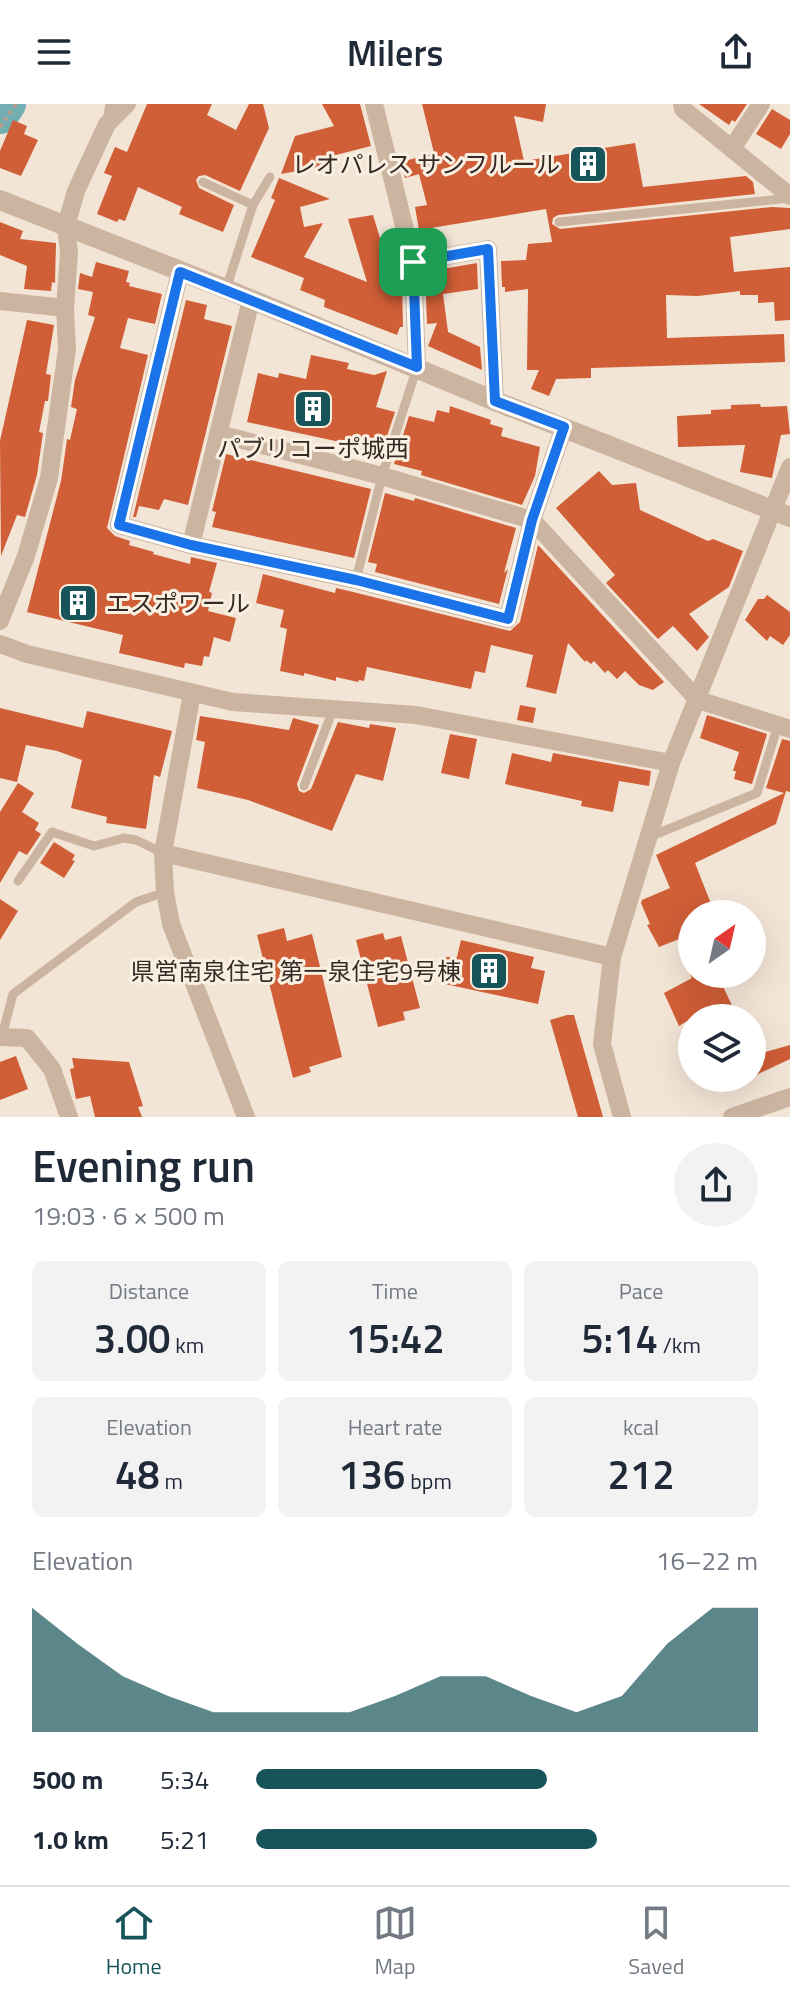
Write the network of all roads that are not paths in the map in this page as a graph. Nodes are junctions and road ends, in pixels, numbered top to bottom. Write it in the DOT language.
graph roads {
  1 [pos="110,104"];
  2 [pos="127,104"];
  3 [pos="374,104"];
  4 [pos="682,104"];
  5 [pos="761,104"];
  6 [pos="107,124"];
  7 [pos="733,147"];
  8 [pos="270,177"];
  9 [pos="203,182"];
  10 [pos="790,197"];
  11 [pos="0,200"];
  12 [pos="253,205"];
  13 [pos="559,222"];
  14 [pos="66,226"];
  15 [pos="413,262"];
  16 [pos="180,272"];
  17 [pos="226,289"];
  18 [pos="251,300"];
  19 [pos="0,301"];
  20 [pos="65,308"];
  21 [pos="417,367"];
  22 [pos="495,401"];
  23 [pos="564,427"];
  24 [pos="219,434"];
  25 [pos="790,467"];
  26 [pos="382,476"];
  27 [pos="782,514"];
  28 [pos="532,520"];
  29 [pos="191,545"];
  30 [pos="356,580"];
  31 [pos="0,621"];
  32 [pos="0,644"];
  33 [pos="192,693"];
  34 [pos="698,700"];
  35 [pos="334,707"];
  36 [pos="784,727"];
  37 [pos="671,763"];
  38 [pos="304,786"];
  39 [pos="649,837"];
  40 [pos="163,853"];
  41 [pos="18,881"];
  42 [pos="165,892"];
  43 [pos="612,957"];
  44 [pos="1,1036"];
  45 [pos="790,1097"];
  46 [pos="69,1117"];
  47 [pos="246,1117"];
  48 [pos="622,1117"];
  49 [pos="732,1117"];
  1 -- 6 [label="lane"];
  2 -- 6 [label="street"];
  3 -- 15 [label="street"];
  4 -- 7 [label="street"];
  5 -- 7 [label="street"];
  6 -- 14 [label="street"];
  7 -- 10 [label="street"];
  8 -- 12 [label="lane"];
  9 -- 12 [label="lane"];
  10 -- 13 [label="lane"];
  11 -- 14 [label="street"];
  12 -- 17 [label="lane"];
  14 -- 16 [label="street"];
  14 -- 20 [label="street"];
  15 -- 21 [label="street"];
  15 -- 22 [label="street"];
  16 -- 17 [label="street"];
  16 -- 29 [label="street"];
  17 -- 18 [label="street"];
  18 -- 21 [label="street"];
  18 -- 24 [label="street"];
  19 -- 20 [label="street"];
  20 -- 31 [label="street"];
  21 -- 22 [label="street"];
  21 -- 26 [label="lane"];
  22 -- 23 [label="street"];
  23 -- 27 [label="street"];
  23 -- 28 [label="street"];
  24 -- 26 [label="street"];
  24 -- 29 [label="street"];
  25 -- 27 [label="street"];
  26 -- 28 [label="street"];
  26 -- 30 [label="lane"];
  27 -- 34 [label="street"];
  28 -- 30 [label="street"];
  28 -- 34 [label="street"];
  29 -- 30 [label="street"];
  32 -- 33 [label="street"];
  33 -- 35 [label="street"];
  33 -- 40 [label="street"];
  34 -- 36 [label="street"];
  34 -- 37 [label="street"];
  35 -- 37 [label="street"];
  35 -- 38 [label="lane"];
  36 -- 39 [label="lane"];
  37 -- 39 [label="street"];
  39 -- 43 [label="street"];
  40 -- 41 [label="lane"];
  40 -- 42 [label="street"];
  40 -- 43 [label="street"];
  42 -- 44 [label="lane"];
  42 -- 47 [label="street"];
  43 -- 48 [label="street"];
  44 -- 46 [label="street"];
  45 -- 49 [label="street"];
}
